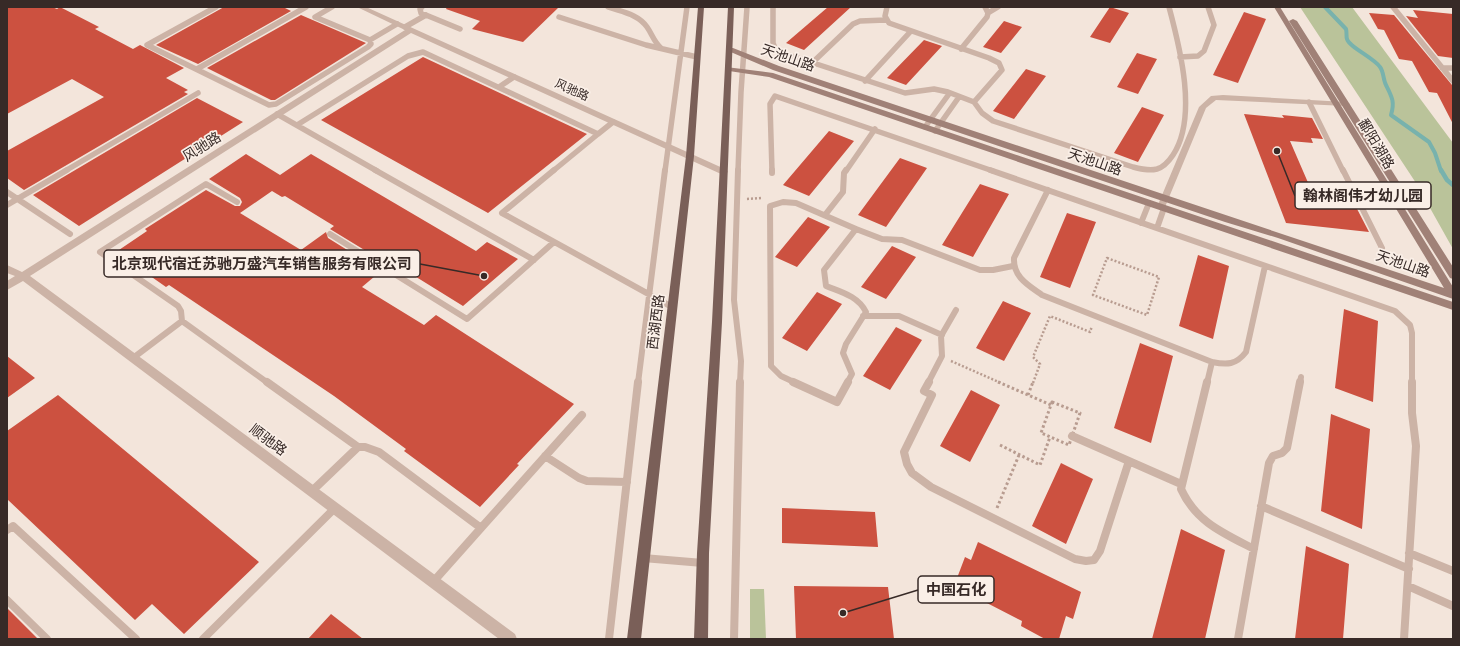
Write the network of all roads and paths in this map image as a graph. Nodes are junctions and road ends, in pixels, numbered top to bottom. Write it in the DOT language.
graph roads {
  1 [pos="216,7"];
  2 [pos="306,7"];
  3 [pos="332,7"];
  4 [pos="360,7"];
  5 [pos="422,7"];
  6 [pos="608,7"];
  7 [pos="687,7"];
  8 [pos="701,7"];
  9 [pos="731,7"];
  10 [pos="746,7"];
  11 [pos="773,7"];
  12 [pos="887,7"];
  13 [pos="985,7"];
  14 [pos="998,7"];
  15 [pos="1169,7"];
  16 [pos="1208,7"];
  17 [pos="1277,7"];
  18 [pos="1284,7"];
  19 [pos="1393,7"];
  20 [pos="988,13"];
  21 [pos="426,15"];
  22 [pos="559,17"];
  23 [pos="886,20"];
  24 [pos="397,24"];
  25 [pos="408,29"];
  26 [pos="460,29"];
  27 [pos="911,31"];
  28 [pos="370,40"];
  29 [pos="961,49"];
  30 [pos="664,50"];
  31 [pos="730,50"];
  32 [pos="681,54"];
  33 [pos="744,56"];
  34 [pos="1180,57"];
  35 [pos="697,58"];
  36 [pos="812,63"];
  37 [pos="1442,68"];
  38 [pos="1453,68"];
  39 [pos="197,69"];
  40 [pos="729,69"];
  41 [pos="743,70"];
  42 [pos="514,77"];
  43 [pos="865,81"];
  44 [pos="1453,81"];
  45 [pos="499,88"];
  46 [pos="198,93"];
  47 [pos="949,94"];
  48 [pos="959,97"];
  49 [pos="974,102"];
  50 [pos="1309,102"];
  51 [pos="1336,104"];
  52 [pos="1346,104"];
  53 [pos="278,114"];
  54 [pos="613,122"];
  55 [pos="927,124"];
  56 [pos="297,125"];
  57 [pos="938,127"];
  58 [pos="875,130"];
  59 [pos="598,134"];
  60 [pos="668,146"];
  61 [pos="690,156"];
  62 [pos="724,172"];
  63 [pos="772,173"];
  64 [pos="1048,190"];
  65 [pos="7,192"];
  66 [pos="18,199"];
  67 [pos="237,202"];
  68 [pos="1149,203"];
  69 [pos="1163,204"];
  70 [pos="7,205"];
  71 [pos="825,215"];
  72 [pos="1141,223"];
  73 [pos="856,228"];
  74 [pos="1157,228"];
  75 [pos="70,234"];
  76 [pos="330,234"];
  77 [pos="554,242"];
  78 [pos="1382,248"];
  79 [pos="534,260"];
  80 [pos="1013,266"];
  81 [pos="1265,266"];
  82 [pos="7,269"];
  83 [pos="1453,275"];
  84 [pos="22,276"];
  85 [pos="7,286"];
  86 [pos="648,294"];
  87 [pos="1453,295"];
  88 [pos="1119,305"];
  89 [pos="1453,306"];
  90 [pos="672,307"];
  91 [pos="956,310"];
  92 [pos="863,316"];
  93 [pos="1095,316"];
  94 [pos="182,321"];
  95 [pos="942,335"];
  96 [pos="942,357"];
  97 [pos="133,358"];
  98 [pos="1212,362"];
  99 [pos="1301,377"];
  100 [pos="1028,395"];
  101 [pos="1051,405"];
  102 [pos="582,415"];
  103 [pos="1072,436"];
  104 [pos="1050,437"];
  105 [pos="1000,445"];
  106 [pos="358,447"];
  107 [pos="1019,455"];
  108 [pos="545,456"];
  109 [pos="1129,461"];
  110 [pos="627,482"];
  111 [pos="1181,484"];
  112 [pos="312,491"];
  113 [pos="1261,506"];
  114 [pos="335,508"];
  115 [pos="993,518"];
  116 [pos="481,528"];
  117 [pos="7,530"];
  118 [pos="1254,549"];
  119 [pos="1409,553"];
  120 [pos="643,558"];
  121 [pos="703,563"];
  122 [pos="1408,569"];
  123 [pos="1453,571"];
  124 [pos="433,582"];
  125 [pos="1408,586"];
  126 [pos="7,600"];
  127 [pos="1453,606"];
  128 [pos="47,639"];
  129 [pos="136,639"];
  130 [pos="203,639"];
  131 [pos="510,639"];
  132 [pos="609,639"];
  133 [pos="634,639"];
  134 [pos="701,639"];
  135 [pos="734,639"];
  136 [pos="1238,639"];
  137 [pos="1404,639"];
  1 -- 39 [label="lane"];
  2 -- 39 [label="lane"];
  3 -- 28 [label="lane"];
  4 -- 24 [label="street, 风驰路"];
  5 -- 21 [label="lane"];
  6 -- 30 [label="lane"];
  7 -- 32 [label="lane"];
  8 -- 35 [label="main road, 西湖西路"];
  9 -- 31 [label="main road"];
  10 -- 33 [label="lane"];
  11 -- 36 [label="lane"];
  12 -- 23 [label="lane"];
  13 -- 20 [label="lane"];
  14 -- 20 [label="lane"];
  15 -- 34 [label="lane"];
  16 -- 34 [label="lane"];
  17 -- 51 [label="street, 鄱阳湖路"];
  18 -- 52 [label="street, 鄱阳湖路"];
  19 -- 37 [label="lane"];
  20 -- 29 [label="lane"];
  21 -- 25 [label="lane"];
  21 -- 26 [label="lane"];
  22 -- 30 [label="lane"];
  23 -- 27 [label="lane"];
  23 -- 36 [label="lane"];
  24 -- 25 [label="street, 风驰路"];
  24 -- 28 [label="lane"];
  25 -- 42 [label="street, 风驰路"];
  25 -- 53 [label="street, 风驰路"];
  27 -- 29 [label="lane"];
  27 -- 43 [label="lane"];
  28 -- 39 [label="lane"];
  29 -- 49 [label="lane"];
  30 -- 32 [label="lane"];
  31 -- 33 [label="street, 天池山路"];
  31 -- 40 [label="main road"];
  32 -- 35 [label="lane"];
  32 -- 60 [label="lane"];
  33 -- 41 [label="lane"];
  33 -- 55 [label="street, 天池山路"];
  34 -- 49 [label="lane"];
  35 -- 61 [label="main road, 西湖西路"];
  36 -- 43 [label="lane"];
  37 -- 38 [label="lane"];
  37 -- 44 [label="lane"];
  40 -- 41 [label="street, 天池山路"];
  40 -- 62 [label="main road"];
  41 -- 55 [label="street, 天池山路"];
  41 -- 135 [label="lane"];
  42 -- 45 [label="lane"];
  42 -- 54 [label="street, 风驰路"];
  43 -- 47 [label="lane"];
  45 -- 56 [label="lane"];
  45 -- 59 [label="lane"];
  46 -- 66 [label="lane"];
  47 -- 48 [label="lane"];
  47 -- 55 [label="lane"];
  48 -- 49 [label="lane"];
  48 -- 57 [label="lane"];
  50 -- 51 [label="street"];
  50 -- 69 [label="street"];
  50 -- 78 [label="lane"];
  51 -- 52 [label="street"];
  51 -- 87 [label="street, 鄱阳湖路"];
  52 -- 83 [label="street, 鄱阳湖路"];
  53 -- 56 [label="lane"];
  53 -- 84 [label="street, 风驰路"];
  54 -- 59 [label="lane"];
  54 -- 60 [label="street, 风驰路"];
  55 -- 57 [label="street, 天池山路"];
  56 -- 79 [label="lane"];
  57 -- 68 [label="street, 天池山路"];
  57 -- 69 [label="street, 天池山路"];
  58 -- 63 [label="lane"];
  58 -- 64 [label="lane"];
  58 -- 71 [label="lane"];
  59 -- 77 [label="lane"];
  60 -- 61 [label="street, 风驰路"];
  60 -- 86 [label="lane"];
  61 -- 62 [label="street, 风驰路"];
  61 -- 90 [label="main road, 西湖西路"];
  62 -- 121 [label="main road"];
  64 -- 72 [label="lane"];
  64 -- 80 [label="lane"];
  65 -- 66 [label="lane"];
  66 -- 70 [label="lane"];
  66 -- 75 [label="lane"];
  67 -- 94 [label="lane"];
  68 -- 69 [label="street, 天池山路"];
  68 -- 72 [label="lane"];
  69 -- 74 [label="lane"];
  69 -- 87 [label="street, 天池山路"];
  69 -- 89 [label="street, 天池山路"];
  71 -- 73 [label="lane"];
  71 -- 92 [label="lane"];
  72 -- 74 [label="lane"];
  73 -- 80 [label="lane"];
  73 -- 92 [label="lane"];
  74 -- 81 [label="lane"];
  76 -- 79 [label="lane"];
  77 -- 79 [label="lane"];
  77 -- 86 [label="lane"];
  80 -- 93 [label="lane"];
  81 -- 98 [label="lane"];
  81 -- 119 [label="lane"];
  82 -- 84 [label="street, 顺驰路"];
  84 -- 85 [label="street, 风驰路"];
  84 -- 97 [label="street, 顺驰路"];
  86 -- 90 [label="lane"];
  86 -- 110 [label="lane"];
  88 -- 88 [label="path"];
  90 -- 120 [label="main road, 西湖西路"];
  91 -- 95 [label="lane"];
  92 -- 95 [label="lane"];
  93 -- 98 [label="lane"];
  93 -- 100 [label="path"];
  94 -- 97 [label="lane"];
  94 -- 106 [label="lane"];
  95 -- 96 [label="lane"];
  96 -- 100 [label="path"];
  96 -- 115 [label="lane"];
  97 -- 112 [label="street, 顺驰路"];
  98 -- 111 [label="lane"];
  99 -- 113 [label="lane"];
  100 -- 101 [label="path"];
  101 -- 103 [label="path"];
  101 -- 104 [label="path"];
  102 -- 108 [label="lane"];
  103 -- 104 [label="path"];
  103 -- 109 [label="lane"];
  104 -- 107 [label="path"];
  105 -- 107 [label="path"];
  106 -- 112 [label="lane"];
  106 -- 116 [label="lane"];
  107 -- 115 [label="path"];
  108 -- 110 [label="lane"];
  108 -- 116 [label="lane"];
  109 -- 111 [label="lane"];
  109 -- 115 [label="lane"];
  110 -- 132 [label="lane"];
  111 -- 118 [label="lane"];
  112 -- 114 [label="street, 顺驰路"];
  113 -- 118 [label="lane"];
  113 -- 122 [label="lane"];
  114 -- 124 [label="street, 顺驰路"];
  114 -- 130 [label="lane"];
  116 -- 124 [label="lane"];
  117 -- 129 [label="lane"];
  118 -- 136 [label="lane"];
  119 -- 122 [label="lane"];
  119 -- 123 [label="lane"];
  120 -- 121 [label="lane"];
  120 -- 133 [label="main road, 西湖西路"];
  121 -- 134 [label="main road"];
  122 -- 125 [label="lane"];
  124 -- 131 [label="street, 顺驰路"];
  125 -- 127 [label="lane"];
  125 -- 137 [label="lane"];
  126 -- 128 [label="lane"];
}
